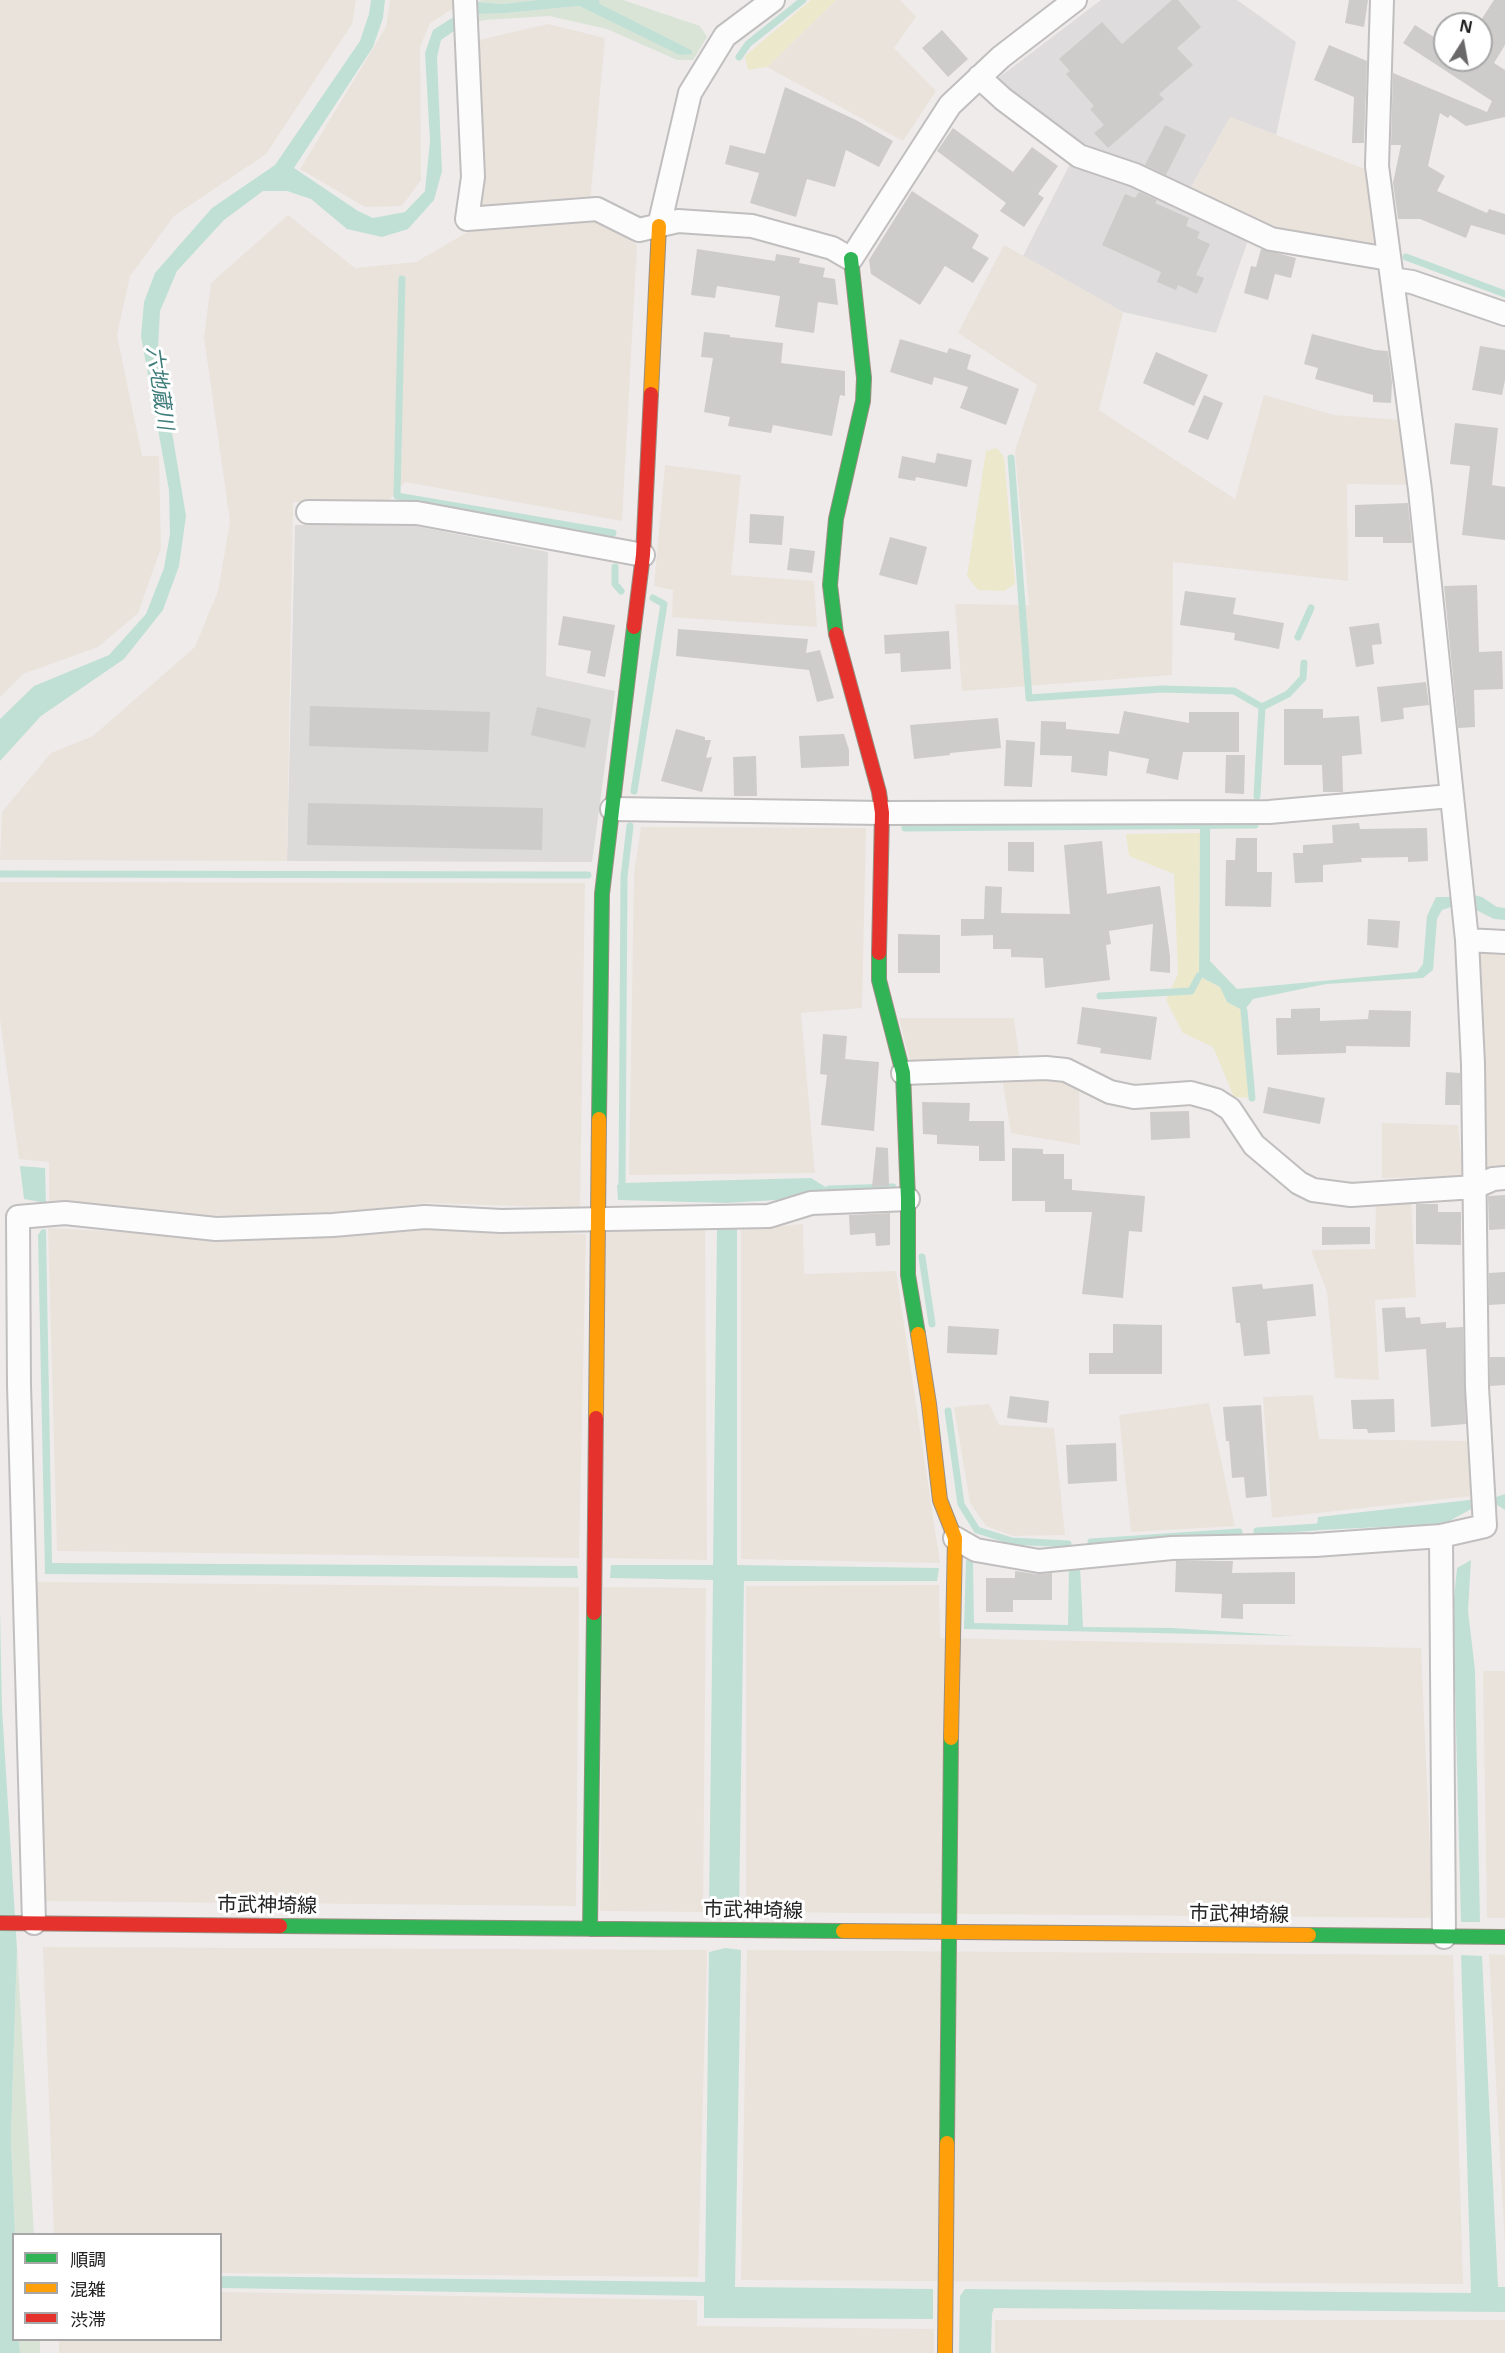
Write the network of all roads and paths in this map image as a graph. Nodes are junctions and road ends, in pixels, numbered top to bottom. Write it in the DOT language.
graph roads {
  1 [pos="773,0"];
  2 [pos="1075,0"];
  3 [pos="1382,0"];
  4 [pos="465,1"];
  5 [pos="979,77"];
  6 [pos="659,226"];
  7 [pos="851,259"];
  8 [pos="1391,269"];
  9 [pos="1505,314"];
  10 [pos="308,512"];
  11 [pos="643,555"];
  12 [pos="1451,796"];
  13 [pos="612,809"];
  14 [pos="882,813"];
  15 [pos="1467,940"];
  16 [pos="1505,942"];
  17 [pos="903,1073"];
  18 [pos="1505,1178"];
  19 [pos="1475,1187"];
  20 [pos="908,1199"];
  21 [pos="598,1218"];
  22 [pos="10,1385"];
  23 [pos="1490,1514"];
  24 [pos="1441,1536"];
  25 [pos="955,1538"];
  26 [pos="0,1923"];
  27 [pos="30,1924"];
  28 [pos="590,1929"];
  29 [pos="948,1932"];
  30 [pos="1444,1937"];
  31 [pos="1505,1937"];
  32 [pos="945,2353"];
  1 -- 6 [label="street"];
  2 -- 5 [label="street"];
  3 -- 8 [label="street"];
  4 -- 6 [label="street"];
  5 -- 7 [label="street"];
  5 -- 8 [label="street"];
  6 -- 7 [label="street"];
  6 -- 11 [label="street"];
  7 -- 14 [label="street"];
  8 -- 9 [label="street"];
  8 -- 12 [label="street"];
  10 -- 11 [label="street"];
  11 -- 13 [label="street"];
  12 -- 14 [label="street"];
  12 -- 15 [label="street"];
  13 -- 14 [label="street"];
  13 -- 21 [label="street"];
  14 -- 17 [label="street"];
  15 -- 16 [label="street"];
  15 -- 19 [label="street"];
  17 -- 19 [label="street"];
  17 -- 20 [label="street"];
  18 -- 19 [label="street"];
  19 -- 23 [label="street"];
  20 -- 21 [label="street"];
  20 -- 25 [label="street"];
  21 -- 22 [label="street"];
  21 -- 28 [label="street"];
  22 -- 27 [label="street"];
  23 -- 24 [label="street"];
  24 -- 25 [label="street"];
  24 -- 30 [label="street"];
  25 -- 29 [label="street"];
  26 -- 27 [label="street, 市武神埼線"];
  27 -- 28 [label="street, 市武神埼線"];
  28 -- 29 [label="street, 市武神埼線"];
  29 -- 30 [label="street, 市武神埼線"];
  29 -- 32 [label="street"];
  30 -- 31 [label="street, 市武神埼線"];
}
